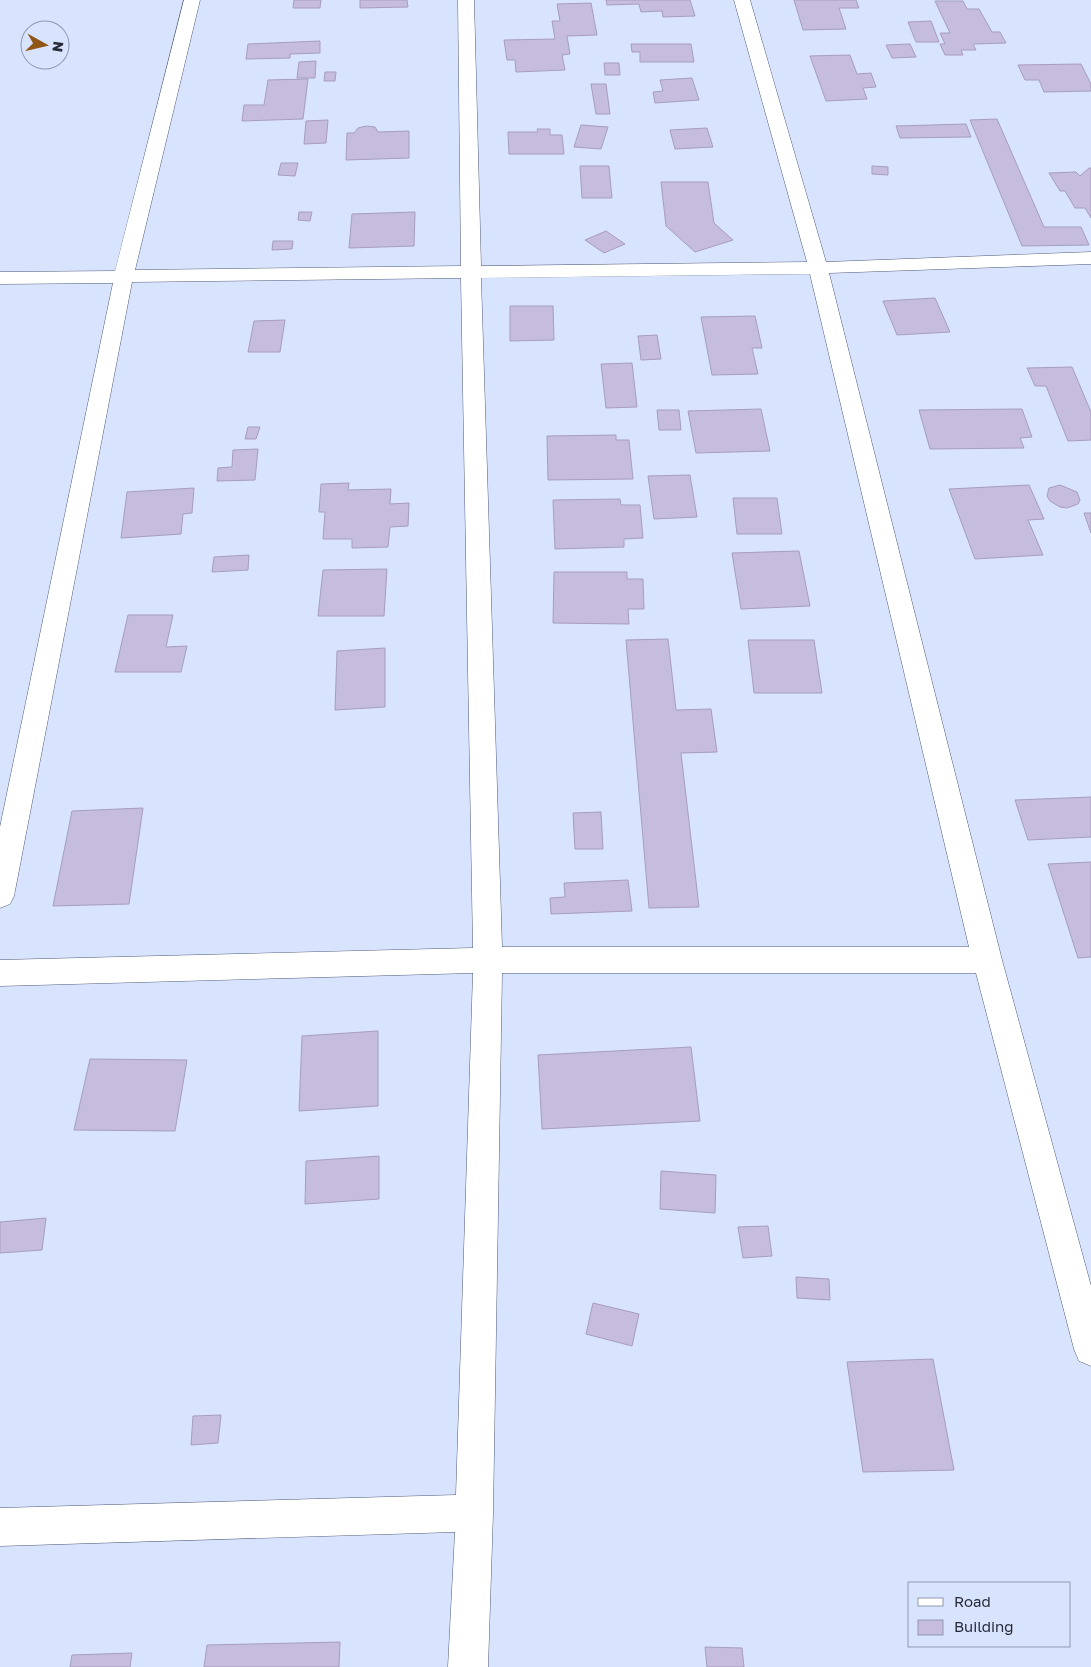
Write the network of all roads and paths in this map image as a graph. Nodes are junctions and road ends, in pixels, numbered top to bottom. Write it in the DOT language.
graph roads {
  1 [pos="192,0"];
  2 [pos="466,0"];
  3 [pos="742,0"];
  4 [pos="1091,258"];
  5 [pos="818,268"];
  6 [pos="471,274"];
  7 [pos="124,275"];
  8 [pos="0,278"];
  9 [pos="0,896"];
  10 [pos="488,960"];
  11 [pos="987,960"];
  12 [pos="0,974"];
  13 [pos="1091,1349"];
  14 [pos="474,1513"];
  15 [pos="0,1527"];
  16 [pos="468,1667"];
  1 -- 7 [label="street"];
  2 -- 6 [label="street"];
  3 -- 5 [label="street"];
  4 -- 5 [label="street"];
  5 -- 6 [label="street"];
  5 -- 11 [label="street"];
  6 -- 7 [label="street"];
  6 -- 10 [label="street"];
  7 -- 8 [label="street"];
  7 -- 9 [label="street"];
  10 -- 11 [label="street"];
  10 -- 12 [label="street"];
  10 -- 14 [label="street"];
  11 -- 13 [label="street"];
  14 -- 15 [label="street"];
  14 -- 16 [label="street"];
}
